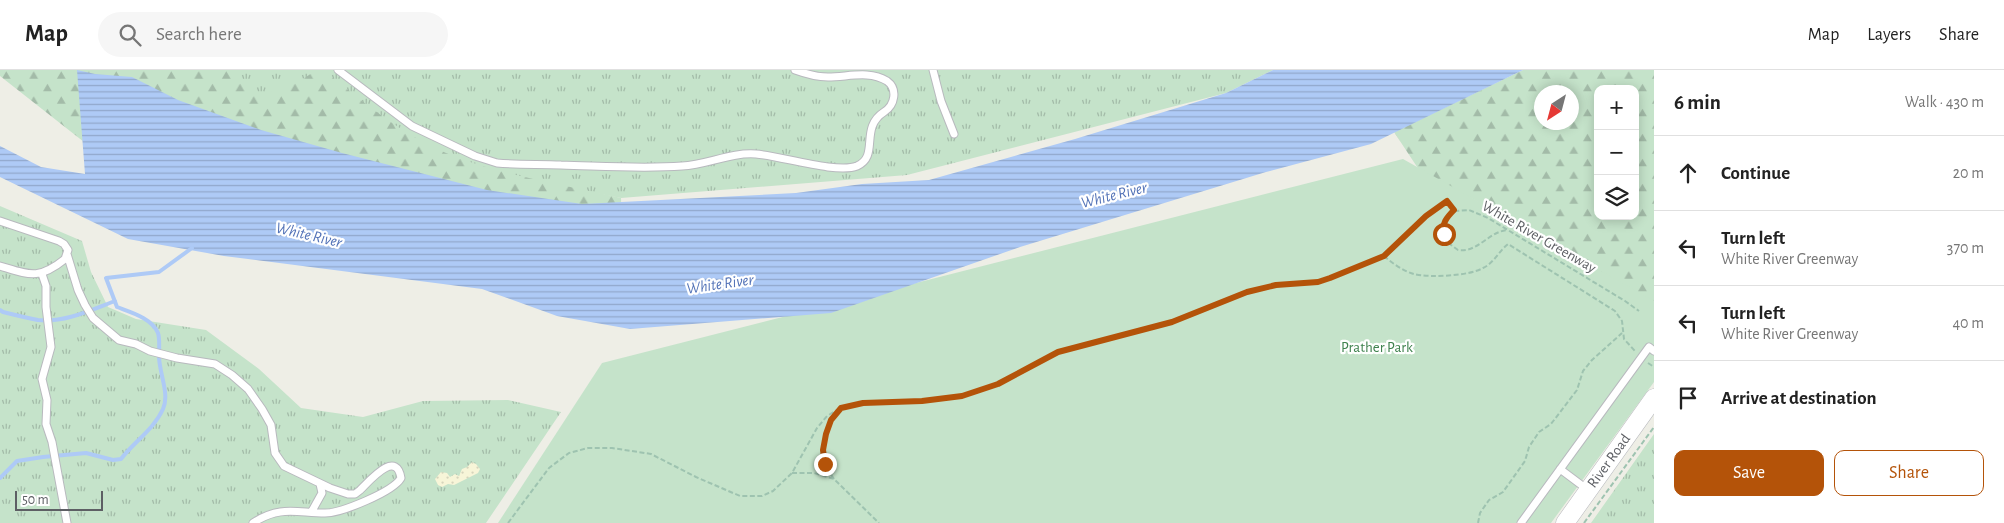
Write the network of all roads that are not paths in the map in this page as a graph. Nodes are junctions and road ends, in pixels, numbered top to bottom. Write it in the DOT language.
graph roads {
  1 [pos="338,70"];
  2 [pos="795,70"];
  3 [pos="933,70"];
  4 [pos="954,134"];
  5 [pos="0,221"];
  6 [pos="67,254"];
  7 [pos="0,266"];
  8 [pos="42,274"];
  9 [pos="1654,350"];
  10 [pos="1654,398"];
  11 [pos="1560,469"];
  12 [pos="320,484"];
  13 [pos="1588,490"];
  14 [pos="312,511"];
  15 [pos="67,523"];
  16 [pos="253,523"];
  17 [pos="1521,523"];
  18 [pos="1565,523"];
  1 -- 2 [label="lane"];
  3 -- 4 [label="lane"];
  5 -- 6 [label="lane"];
  6 -- 8 [label="lane"];
  6 -- 12 [label="lane"];
  7 -- 8 [label="lane"];
  8 -- 15 [label="lane"];
  9 -- 11 [label="lane"];
  10 -- 13 [label="street, River Road"];
  11 -- 13 [label="lane"];
  11 -- 17 [label="lane"];
  12 -- 14 [label="lane"];
  12 -- 14 [label="lane"];
  13 -- 18 [label="street, River Road"];
  14 -- 16 [label="lane"];
}
